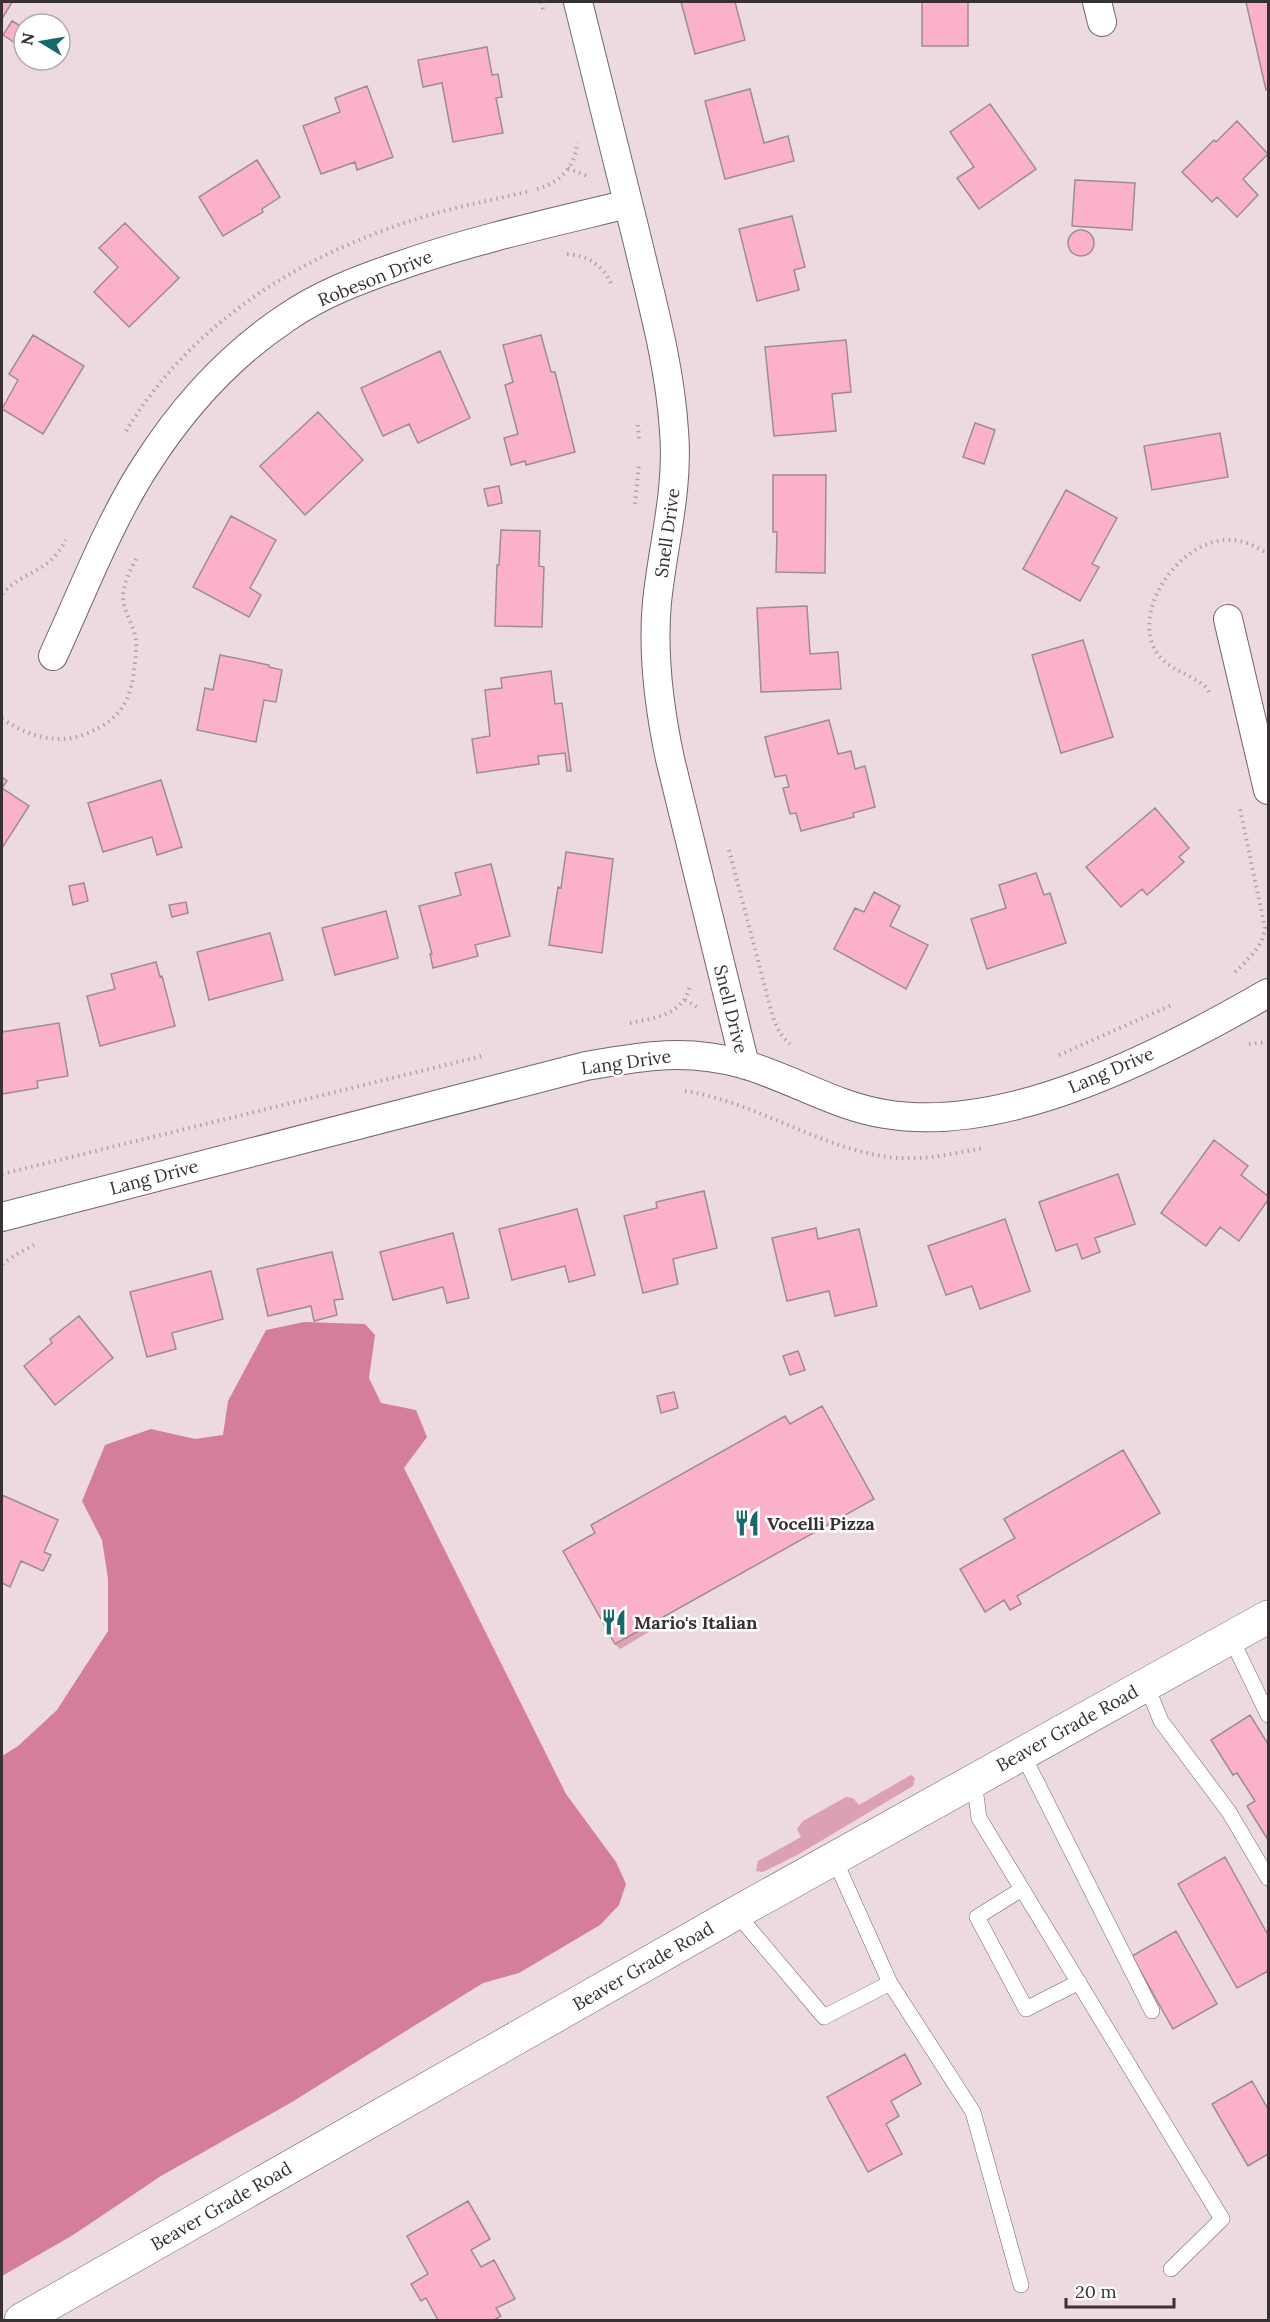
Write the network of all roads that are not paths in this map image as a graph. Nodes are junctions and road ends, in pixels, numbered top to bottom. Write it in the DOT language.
graph roads {
  1 [pos="578,2"];
  2 [pos="628,204"];
  3 [pos="1228,619"];
  4 [pos="53,656"];
  5 [pos="1269,790"];
  6 [pos="1269,993"];
  7 [pos="745,1065"];
  8 [pos="2,1217"];
  9 [pos="1269,1617"];
  10 [pos="1231,1638"];
  11 [pos="1146,1684"];
  12 [pos="1269,1715"];
  13 [pos="1022,1754"];
  14 [pos="974,1780"];
  15 [pos="834,1858"];
  16 [pos="1269,1878"];
  17 [pos="1022,1889"];
  18 [pos="736,1913"];
  19 [pos="1078,1982"];
  20 [pos="890,1983"];
  21 [pos="1152,2012"];
  22 [pos="1171,2269"];
  23 [pos="1021,2285"];
  24 [pos="21,2320"];
  1 -- 2 [label="street, Snell Drive"];
  2 -- 4 [label="street, Robeson Drive"];
  2 -- 7 [label="street, Snell Drive"];
  3 -- 5 [label="street"];
  6 -- 7 [label="street, Lang Drive"];
  7 -- 8 [label="street, Lang Drive"];
  9 -- 10 [label="main road, Beaver Grade Road"];
  10 -- 11 [label="main road, Beaver Grade Road"];
  10 -- 12 [label="lane"];
  11 -- 13 [label="main road, Beaver Grade Road"];
  11 -- 16 [label="lane"];
  13 -- 14 [label="main road, Beaver Grade Road"];
  13 -- 21 [label="lane"];
  14 -- 15 [label="main road, Beaver Grade Road"];
  14 -- 17 [label="lane"];
  15 -- 18 [label="main road, Beaver Grade Road"];
  15 -- 20 [label="lane"];
  17 -- 19 [label="lane"];
  17 -- 19 [label="lane"];
  18 -- 20 [label="lane"];
  18 -- 24 [label="main road, Beaver Grade Road"];
  19 -- 22 [label="lane"];
  20 -- 23 [label="lane"];
}
